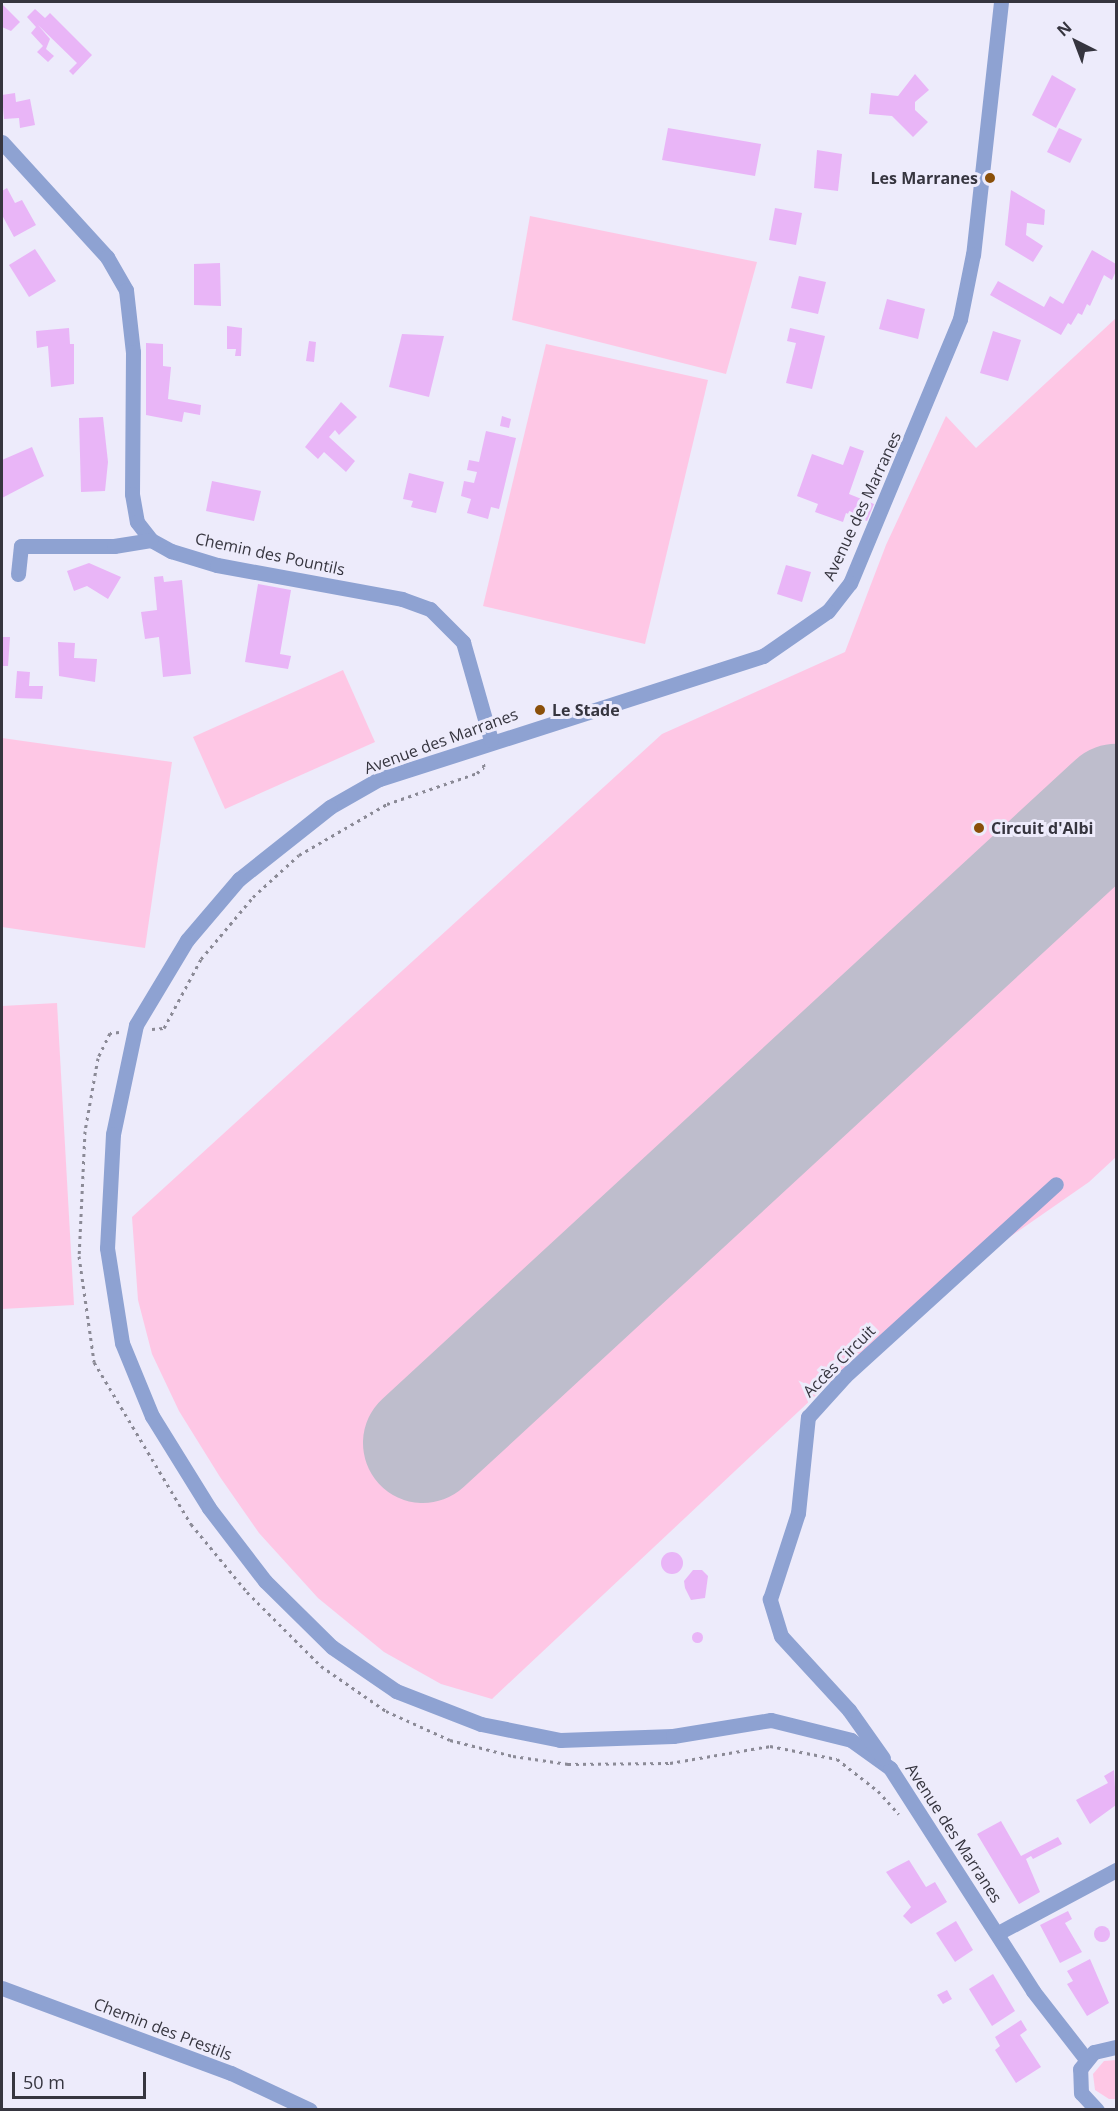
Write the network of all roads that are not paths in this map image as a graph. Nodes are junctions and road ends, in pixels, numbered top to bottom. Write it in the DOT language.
graph roads {
  1 [pos="1001,2"];
  2 [pos="2,142"];
  3 [pos="151,540"];
  4 [pos="18,574"];
  5 [pos="485,742"];
  6 [pos="1056,1184"];
  7 [pos="890,1768"];
  8 [pos="1116,1870"];
  9 [pos="998,1933"];
  10 [pos="2,1988"];
  11 [pos="1116,2047"];
  12 [pos="1086,2059"];
  13 [pos="1090,2107"];
  14 [pos="310,2109"];
  1 -- 5 [label="street, Avenue des Marranes"];
  2 -- 3 [label="street"];
  3 -- 4 [label="street"];
  3 -- 5 [label="street, Chemin des Pountils"];
  5 -- 7 [label="street, Avenue des Marranes"];
  6 -- 7 [label="street, Accès Circuit"];
  7 -- 9 [label="street, Avenue des Marranes"];
  8 -- 9 [label="street"];
  9 -- 12 [label="street, Avenue des Marranes"];
  10 -- 14 [label="street, Chemin des Prestils"];
  11 -- 12 [label="street"];
  12 -- 13 [label="street"];
}
